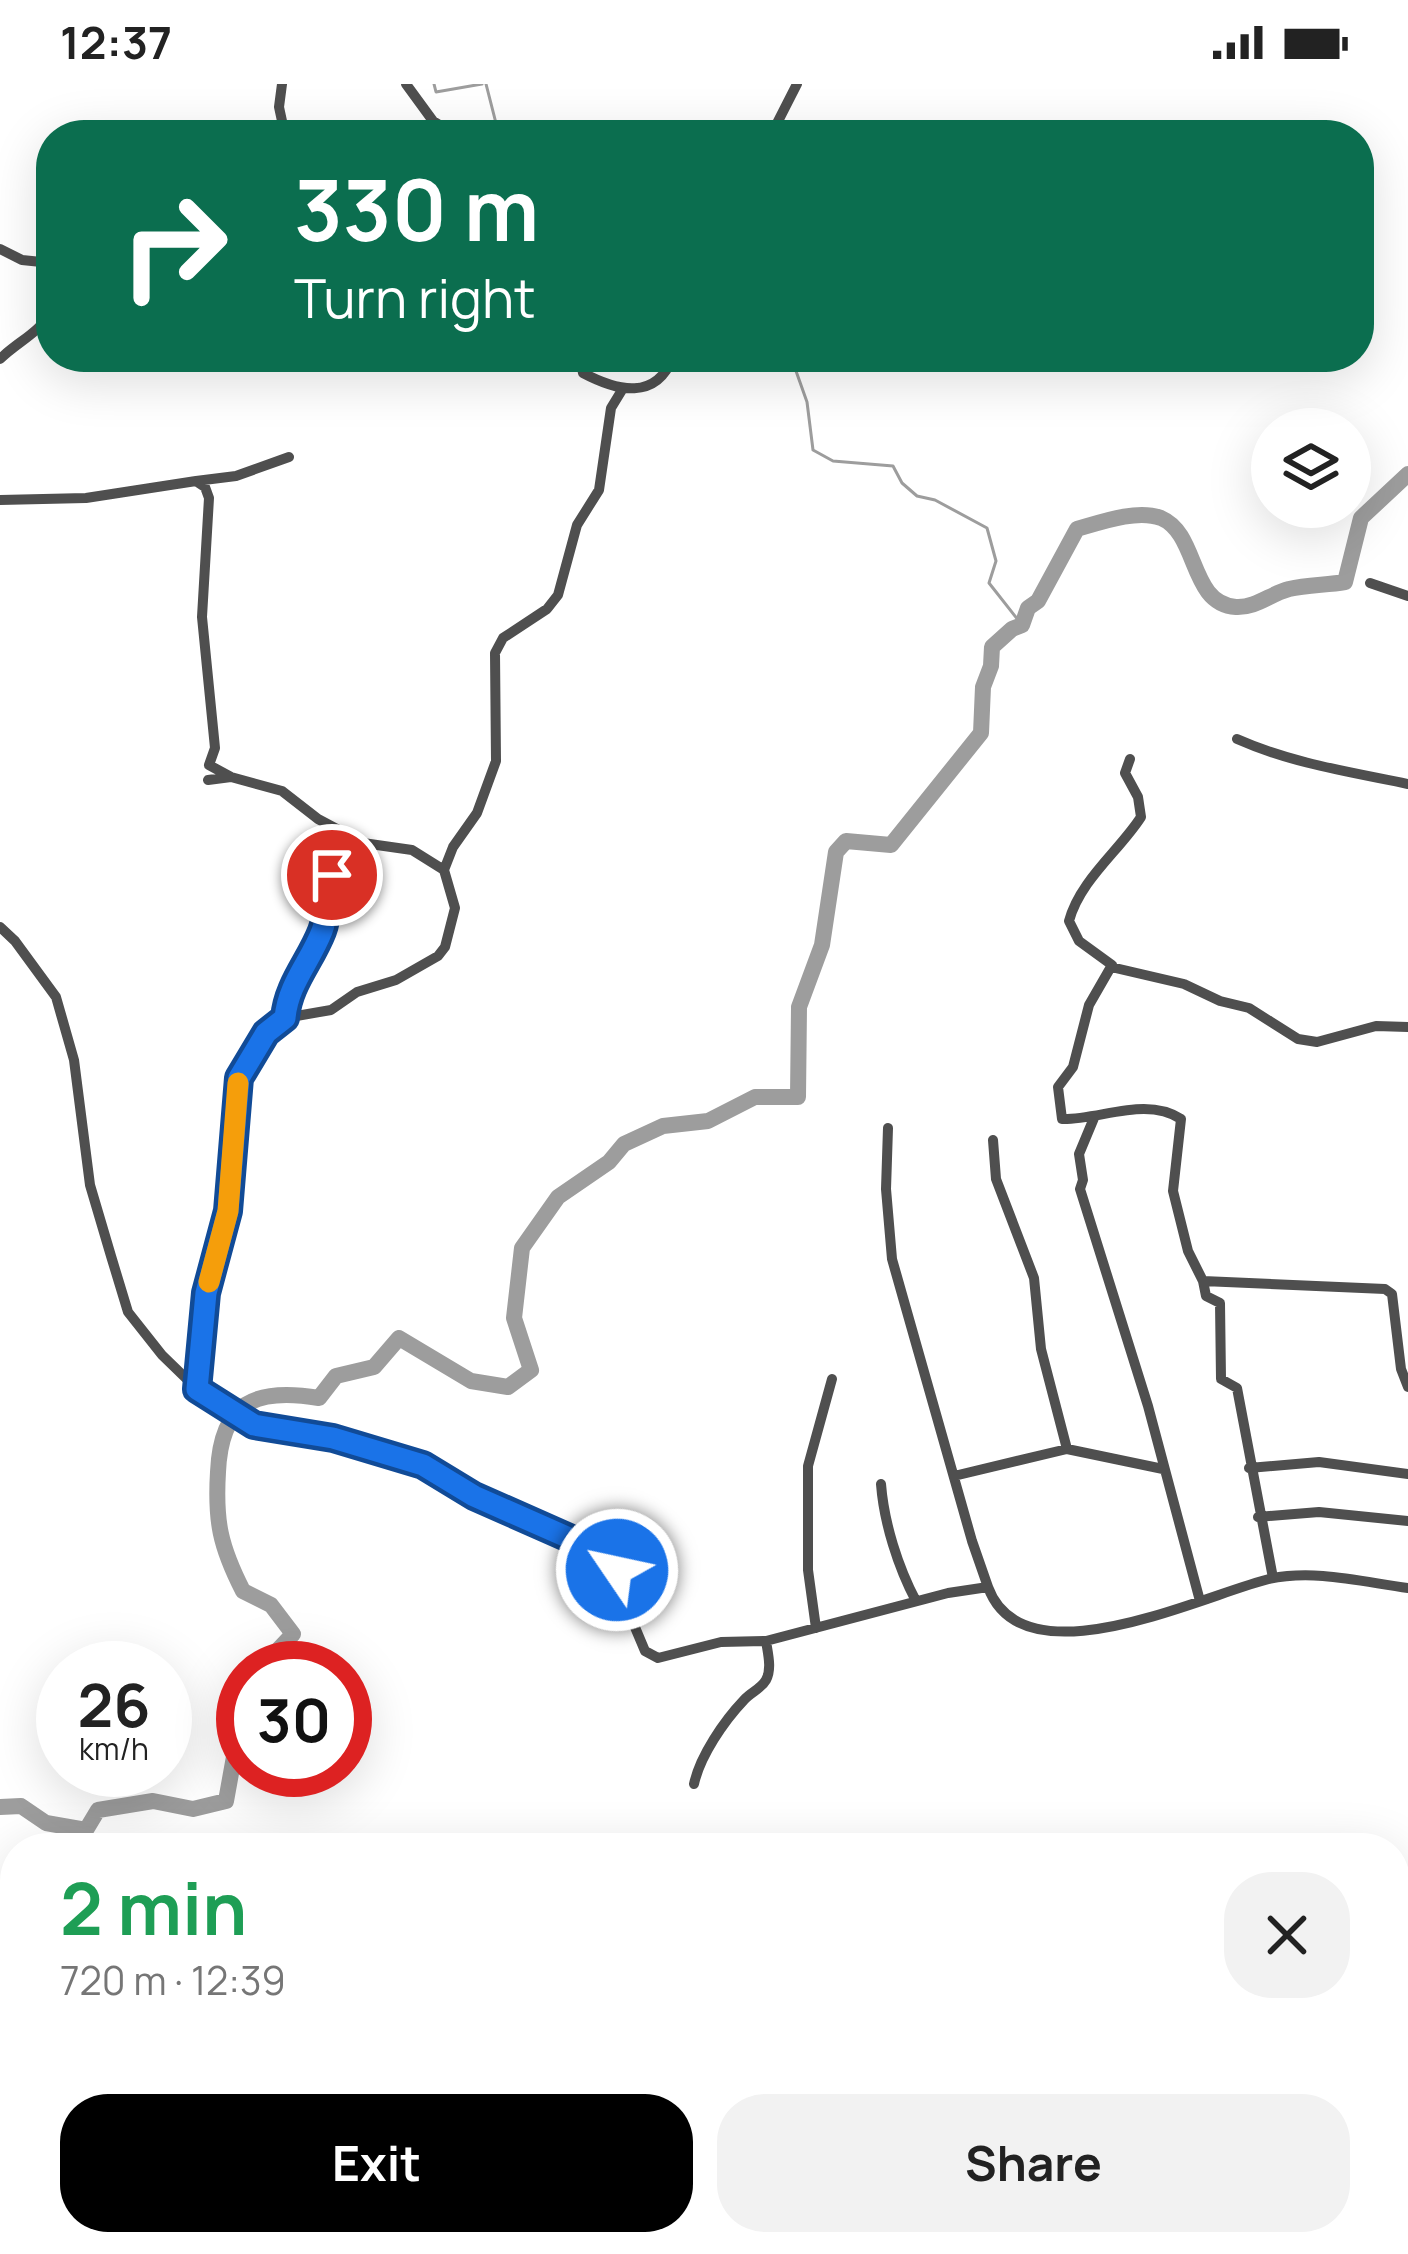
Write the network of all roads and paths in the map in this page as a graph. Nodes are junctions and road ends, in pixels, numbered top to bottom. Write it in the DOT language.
graph roads {
  1 [pos="282,84"];
  2 [pos="406,84"];
  3 [pos="797,84"];
  4 [pos="282,120"];
  5 [pos="432,120"];
  6 [pos="779,120"];
  7 [pos="0,249"];
  8 [pos="36,261"];
  9 [pos="36,330"];
  10 [pos="0,359"];
  11 [pos="583,372"];
  12 [pos="666,372"];
  13 [pos="622,390"];
  14 [pos="289,457"];
  15 [pos="196,482"];
  16 [pos="0,500"];
  17 [pos="1370,583"];
  18 [pos="1408,596"];
  19 [pos="1237,739"];
  20 [pos="1130,759"];
  21 [pos="231,776"];
  22 [pos="208,780"];
  23 [pos="1408,784"];
  24 [pos="358,840"];
  25 [pos="444,870"];
  26 [pos="0,928"];
  27 [pos="1111,967"];
  28 [pos="285,1018"];
  29 [pos="1408,1027"];
  30 [pos="1094,1118"];
  31 [pos="888,1128"];
  32 [pos="993,1140"];
  33 [pos="1203,1281"];
  34 [pos="832,1379"];
  35 [pos="1408,1387"];
  36 [pos="197,1389"];
  37 [pos="1067,1448"];
  38 [pos="1250,1468"];
  39 [pos="1163,1469"];
  40 [pos="1408,1474"];
  41 [pos="954,1476"];
  42 [pos="881,1484"];
  43 [pos="1258,1516"];
  44 [pos="1408,1521"];
  45 [pos="1273,1578"];
  46 [pos="988,1587"];
  47 [pos="1408,1588"];
  48 [pos="916,1601"];
  49 [pos="1200,1601"];
  50 [pos="816,1628"];
  51 [pos="766,1641"];
  52 [pos="694,1784"];
  1 -- 4 [label="street"];
  2 -- 5 [label="street"];
  3 -- 6 [label="street"];
  7 -- 8 [label="street"];
  9 -- 10 [label="street"];
  11 -- 13 [label="street"];
  12 -- 13 [label="street"];
  13 -- 25 [label="street"];
  14 -- 15 [label="street"];
  15 -- 16 [label="street"];
  15 -- 21 [label="street"];
  17 -- 18 [label="street"];
  19 -- 23 [label="street"];
  20 -- 27 [label="street"];
  21 -- 22 [label="street"];
  21 -- 24 [label="street"];
  24 -- 25 [label="street"];
  24 -- 28 [label="street"];
  25 -- 28 [label="street"];
  26 -- 36 [label="street"];
  27 -- 29 [label="street"];
  27 -- 30 [label="street"];
  28 -- 36 [label="street"];
  30 -- 33 [label="street"];
  30 -- 39 [label="street"];
  31 -- 41 [label="street"];
  32 -- 37 [label="street"];
  33 -- 35 [label="street"];
  33 -- 38 [label="street"];
  34 -- 50 [label="street"];
  36 -- 51 [label="street"];
  37 -- 39 [label="street"];
  37 -- 41 [label="street"];
  38 -- 40 [label="street"];
  38 -- 43 [label="street"];
  39 -- 49 [label="street"];
  41 -- 46 [label="street"];
  42 -- 48 [label="street"];
  43 -- 44 [label="street"];
  43 -- 45 [label="street"];
  45 -- 47 [label="street"];
  45 -- 49 [label="street"];
  46 -- 48 [label="street"];
  46 -- 49 [label="street"];
  48 -- 50 [label="street"];
  50 -- 51 [label="street"];
  51 -- 52 [label="street"];
}
